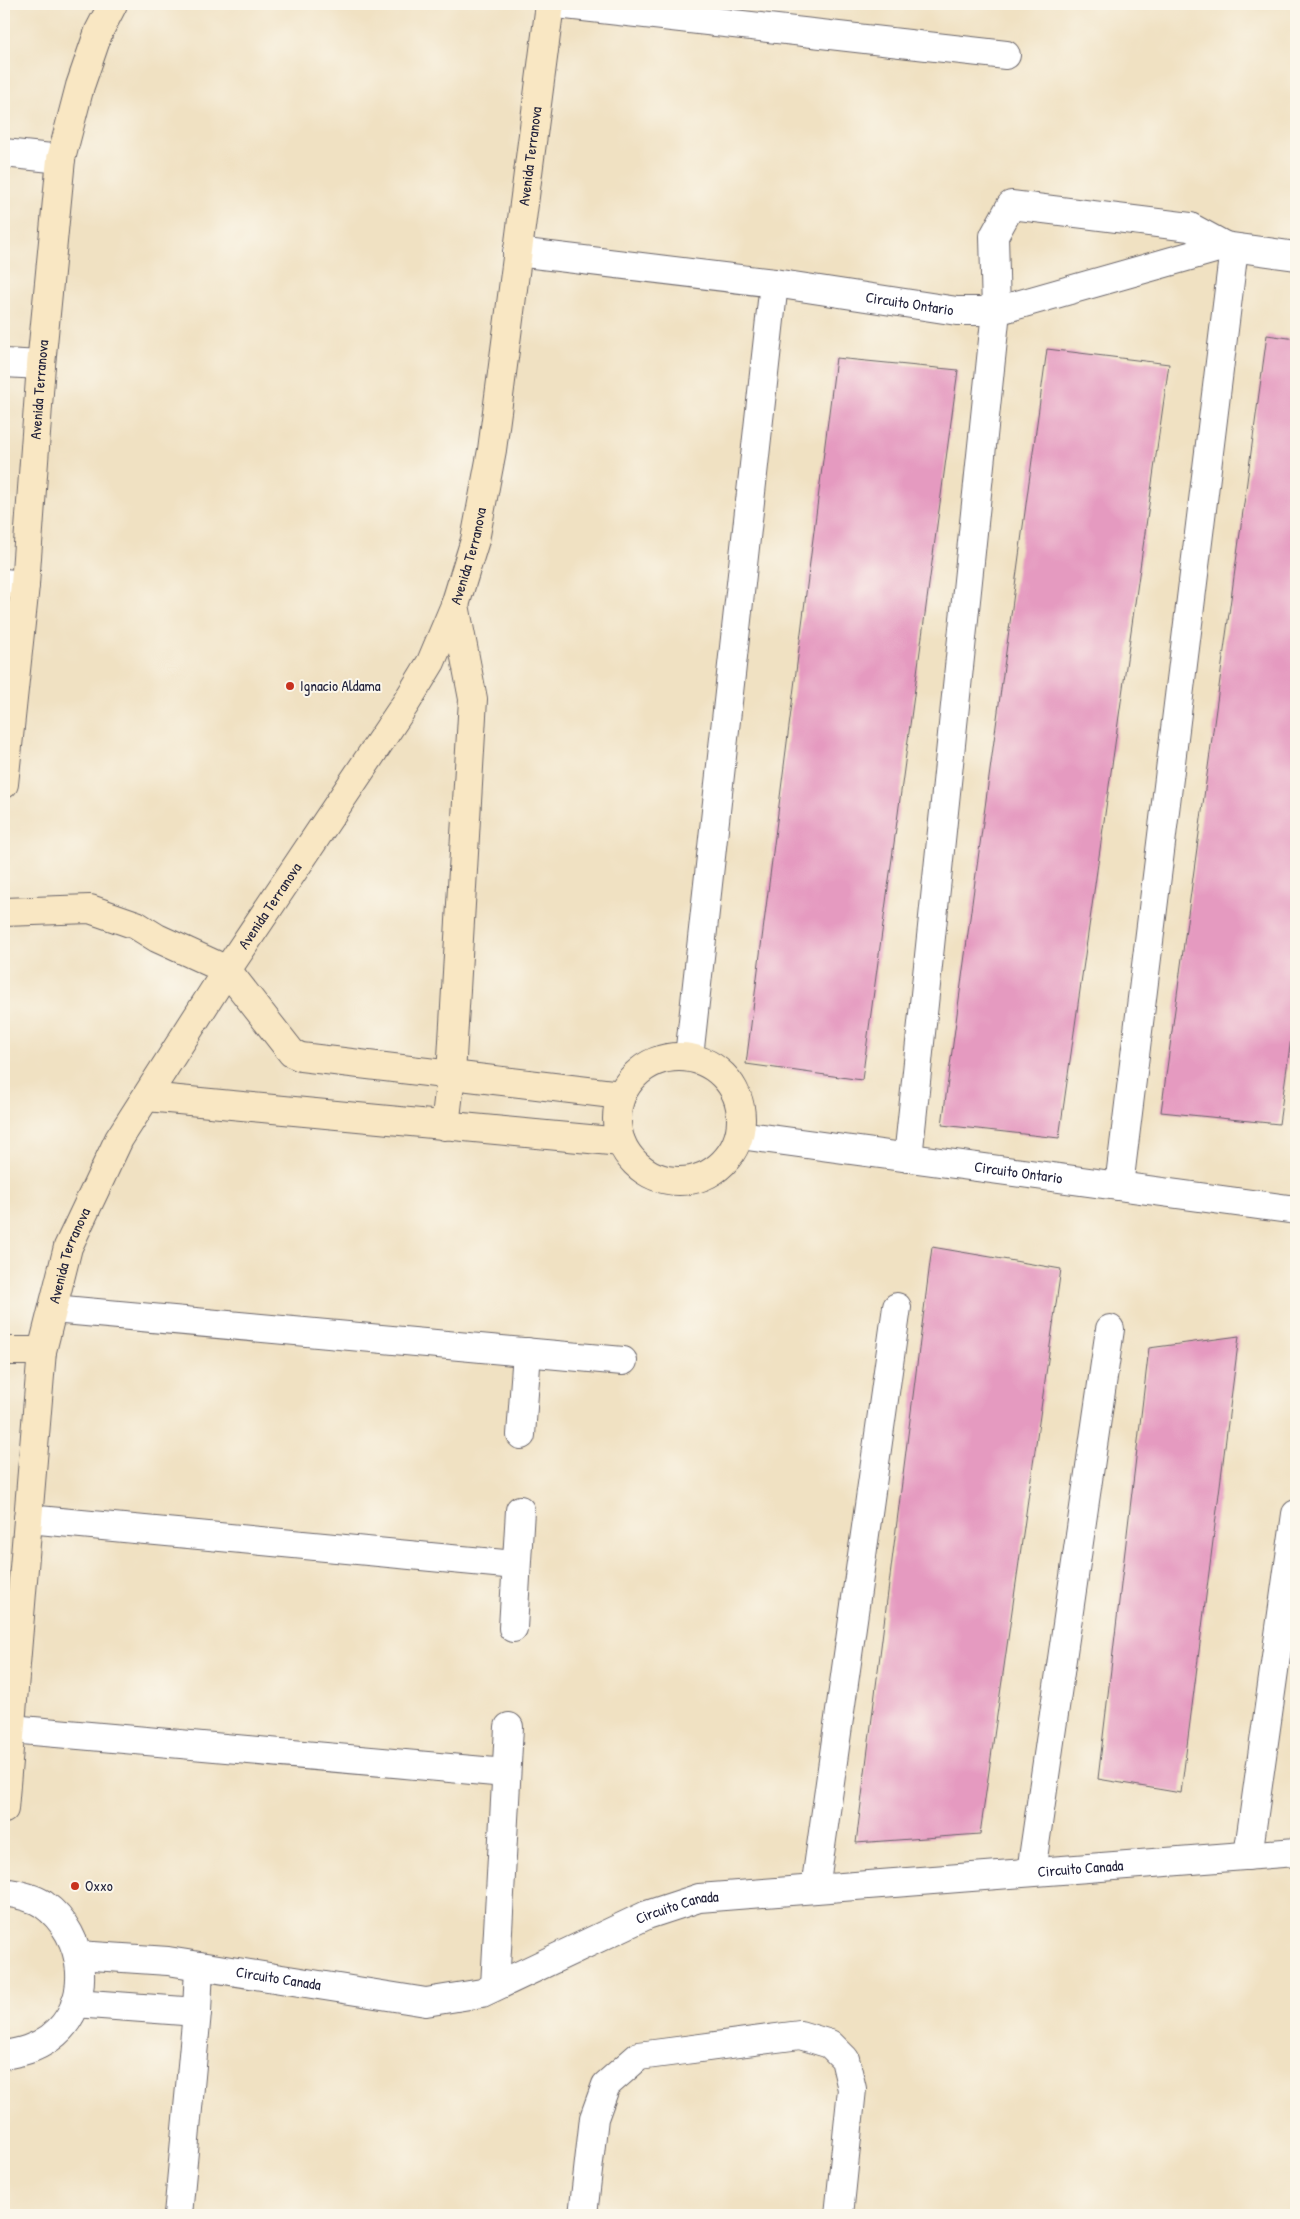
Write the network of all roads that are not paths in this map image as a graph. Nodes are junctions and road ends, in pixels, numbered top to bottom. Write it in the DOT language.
graph roads {
  1 [pos="113,4"];
  2 [pos="550,4"];
  3 [pos="557,4"];
  4 [pos="1006,55"];
  5 [pos="4,153"];
  6 [pos="61,159"];
  7 [pos="1229,247"];
  8 [pos="517,252"];
  9 [pos="1296,256"];
  10 [pos="774,283"];
  11 [pos="996,311"];
  12 [pos="4,363"];
  13 [pos="41,365"];
  14 [pos="14,584"];
  15 [pos="455,605"];
  16 [pos="4,784"];
  17 [pos="4,912"];
  18 [pos="227,970"];
  19 [pos="689,1058"];
  20 [pos="451,1075"];
  21 [pos="621,1095"];
  22 [pos="146,1098"];
  23 [pos="445,1126"];
  24 [pos="740,1135"];
  25 [pos="620,1142"];
  26 [pos="908,1158"];
  27 [pos="1119,1186"];
  28 [pos="1296,1210"];
  29 [pos="897,1307"];
  30 [pos="53,1309"];
  31 [pos="1110,1329"];
  32 [pos="4,1351"];
  33 [pos="42,1351"];
  34 [pos="527,1352"];
  35 [pos="623,1361"];
  36 [pos="521,1435"];
  37 [pos="520,1510"];
  38 [pos="1296,1514"];
  39 [pos="28,1518"];
  40 [pos="516,1565"];
  41 [pos="513,1628"];
  42 [pos="508,1727"];
  43 [pos="11,1729"];
  44 [pos="506,1774"];
  45 [pos="4,1809"];
  46 [pos="1296,1852"];
  47 [pos="1248,1856"];
  48 [pos="1031,1872"];
  49 [pos="814,1889"];
  50 [pos="4,1892"];
  51 [pos="78,1955"];
  52 [pos="199,1966"];
  53 [pos="495,1986"];
  54 [pos="75,2003"];
  55 [pos="197,2012"];
  56 [pos="4,2055"];
  57 [pos="182,2215"];
  58 [pos="583,2215"];
  59 [pos="839,2215"];
  1 -- 6 [label="street, Avenida Terranova"];
  2 -- 8 [label="street, Avenida Terranova"];
  3 -- 4 [label="street"];
  5 -- 6 [label="street"];
  6 -- 13 [label="street, Avenida Terranova"];
  7 -- 9 [label="street, Circuito Ontario"];
  7 -- 11 [label="street, Circuito Ontario"];
  7 -- 11 [label="street"];
  7 -- 27 [label="street"];
  8 -- 10 [label="street, Circuito Ontario"];
  8 -- 15 [label="street, Avenida Terranova"];
  10 -- 11 [label="street, Circuito Ontario"];
  10 -- 19 [label="street"];
  11 -- 26 [label="street"];
  12 -- 13 [label="street"];
  13 -- 14 [label="street, Avenida Terranova"];
  14 -- 16 [label="street, Avenida Terranova"];
  15 -- 18 [label="street, Avenida Terranova"];
  15 -- 20 [label="street"];
  17 -- 18 [label="street"];
  18 -- 20 [label="street"];
  18 -- 22 [label="street, Avenida Terranova"];
  19 -- 21 [label="street"];
  19 -- 24 [label="street"];
  20 -- 21 [label="street"];
  20 -- 23 [label="street"];
  21 -- 25 [label="street"];
  22 -- 23 [label="street"];
  22 -- 30 [label="street, Avenida Terranova"];
  23 -- 25 [label="street"];
  24 -- 25 [label="street"];
  24 -- 26 [label="street, Circuito Ontario"];
  26 -- 27 [label="street, Circuito Ontario"];
  27 -- 28 [label="street, Circuito Ontario"];
  29 -- 49 [label="street"];
  30 -- 33 [label="street, Avenida Terranova"];
  30 -- 34 [label="street"];
  31 -- 48 [label="street"];
  32 -- 33 [label="street"];
  33 -- 39 [label="street, Avenida Terranova"];
  34 -- 35 [label="street"];
  34 -- 36 [label="street"];
  37 -- 40 [label="street"];
  38 -- 47 [label="street"];
  39 -- 40 [label="street"];
  39 -- 43 [label="street, Avenida Terranova"];
  40 -- 41 [label="street"];
  42 -- 44 [label="street"];
  43 -- 44 [label="street"];
  43 -- 45 [label="street, Avenida Terranova"];
  44 -- 53 [label="street"];
  46 -- 47 [label="street, Circuito Canada"];
  47 -- 48 [label="street, Circuito Canada"];
  48 -- 49 [label="street, Circuito Canada"];
  49 -- 53 [label="street, Circuito Canada"];
  50 -- 51 [label="street"];
  51 -- 52 [label="street, Circuito Canada"];
  51 -- 54 [label="street"];
  52 -- 53 [label="street, Circuito Canada"];
  52 -- 55 [label="street"];
  54 -- 55 [label="street"];
  54 -- 56 [label="street"];
  55 -- 57 [label="street"];
  58 -- 59 [label="street"];
}
